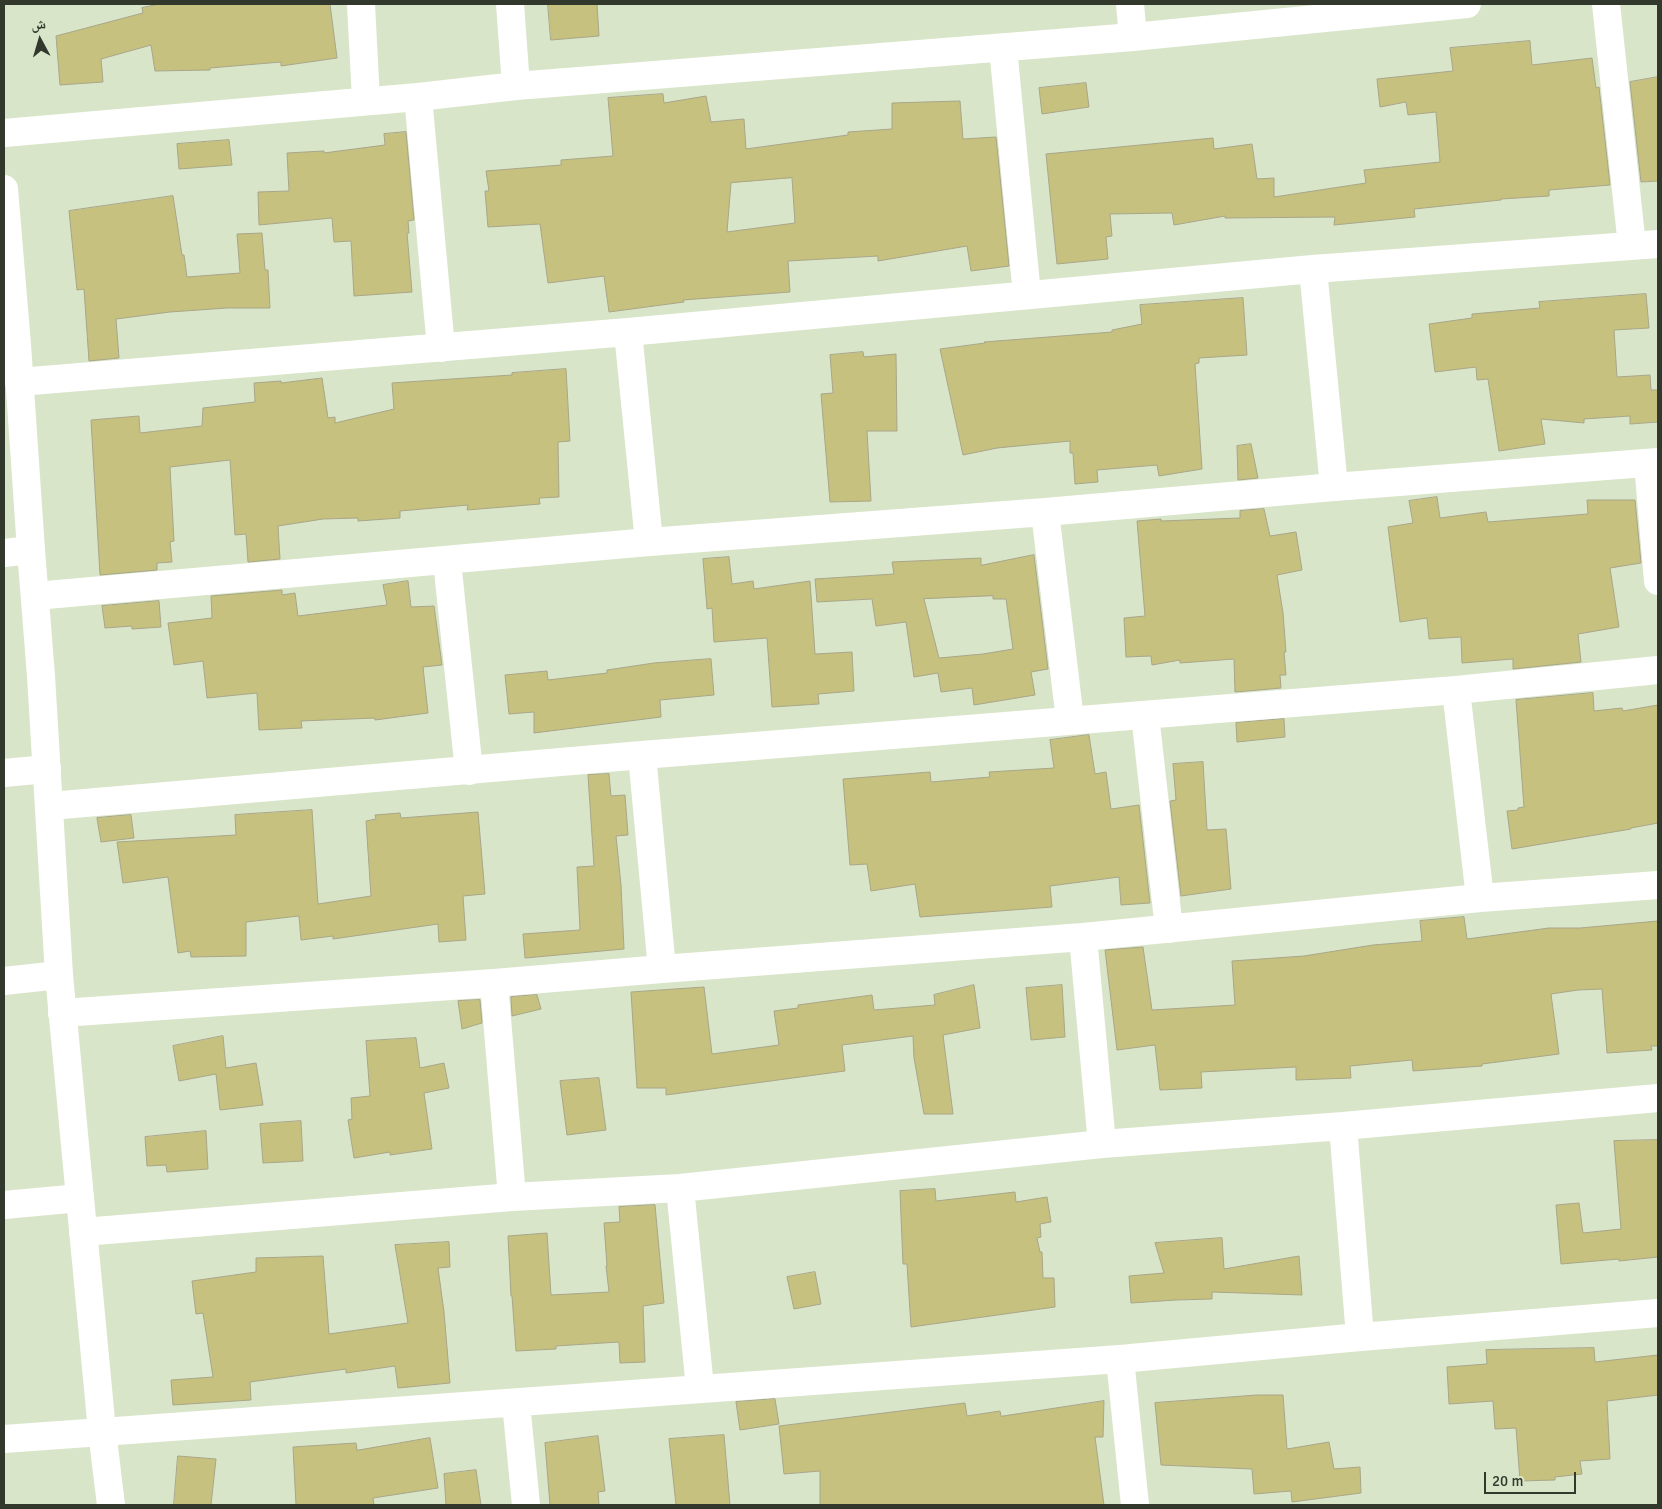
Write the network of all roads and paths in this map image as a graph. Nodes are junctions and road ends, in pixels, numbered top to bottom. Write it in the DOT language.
graph roads {
  1 [pos="360,4"];
  2 [pos="510,4"];
  3 [pos="1130,4"];
  4 [pos="1467,4"];
  5 [pos="1606,4"];
  6 [pos="1134,37"];
  7 [pos="1004,48"];
  8 [pos="516,86"];
  9 [pos="418,97"];
  10 [pos="366,100"];
  11 [pos="4,133"];
  12 [pos="4,189"];
  13 [pos="1645,245"];
  14 [pos="1313,269"];
  15 [pos="1026,295"];
  16 [pos="628,332"];
  17 [pos="10,346"];
  18 [pos="441,348"];
  19 [pos="19,382"];
  20 [pos="1653,463"];
  21 [pos="1334,487"];
  22 [pos="1045,512"];
  23 [pos="649,542"];
  24 [pos="31,550"];
  25 [pos="4,553"];
  26 [pos="447,560"];
  27 [pos="1658,581"];
  28 [pos="35,596"];
  29 [pos="1658,670"];
  30 [pos="1456,690"];
  31 [pos="1145,715"];
  32 [pos="1070,720"];
  33 [pos="642,755"];
  34 [pos="47,769"];
  35 [pos="469,771"];
  36 [pos="4,773"];
  37 [pos="50,806"];
  38 [pos="1658,886"];
  39 [pos="1480,898"];
  40 [pos="1169,929"];
  41 [pos="1083,937"];
  42 [pos="662,969"];
  43 [pos="59,975"];
  44 [pos="4,981"];
  45 [pos="494,983"];
  46 [pos="62,1013"];
  47 [pos="1658,1098"];
  48 [pos="1343,1126"];
  49 [pos="1102,1144"];
  50 [pos="680,1188"];
  51 [pos="512,1197"];
  52 [pos="80,1198"];
  53 [pos="4,1205"];
  54 [pos="84,1232"];
  55 [pos="1658,1313"];
  56 [pos="1360,1337"];
  57 [pos="1120,1359"];
  58 [pos="700,1388"];
  59 [pos="516,1403"];
  60 [pos="102,1431"];
  61 [pos="4,1439"];
  62 [pos="111,1505"];
  63 [pos="526,1505"];
  64 [pos="1135,1505"];
  1 -- 10 [label="street"];
  2 -- 8 [label="street"];
  3 -- 6 [label="street"];
  4 -- 6 [label="street"];
  5 -- 13 [label="street"];
  6 -- 7 [label="street"];
  7 -- 8 [label="street"];
  7 -- 15 [label="street"];
  8 -- 9 [label="street"];
  9 -- 10 [label="street"];
  9 -- 18 [label="street"];
  10 -- 11 [label="street"];
  12 -- 17 [label="street"];
  13 -- 14 [label="street"];
  14 -- 15 [label="street"];
  14 -- 21 [label="street"];
  15 -- 16 [label="street"];
  16 -- 18 [label="street"];
  16 -- 23 [label="street"];
  17 -- 19 [label="street"];
  18 -- 19 [label="street"];
  19 -- 24 [label="street"];
  20 -- 21 [label="street"];
  20 -- 27 [label="street"];
  21 -- 22 [label="street"];
  22 -- 23 [label="street"];
  22 -- 32 [label="street"];
  23 -- 26 [label="street"];
  24 -- 25 [label="street"];
  24 -- 28 [label="street"];
  26 -- 28 [label="street"];
  26 -- 35 [label="street"];
  28 -- 34 [label="street"];
  29 -- 30 [label="street"];
  30 -- 31 [label="street"];
  30 -- 39 [label="street"];
  31 -- 32 [label="street"];
  31 -- 40 [label="street"];
  32 -- 33 [label="street"];
  33 -- 35 [label="street"];
  33 -- 42 [label="street"];
  34 -- 36 [label="street"];
  34 -- 37 [label="street"];
  35 -- 37 [label="street"];
  37 -- 43 [label="street"];
  38 -- 39 [label="street"];
  39 -- 40 [label="street"];
  40 -- 41 [label="street"];
  41 -- 42 [label="street"];
  41 -- 49 [label="street"];
  42 -- 45 [label="street"];
  43 -- 44 [label="street"];
  43 -- 46 [label="street"];
  45 -- 46 [label="street"];
  45 -- 51 [label="street"];
  46 -- 52 [label="street"];
  47 -- 48 [label="street"];
  48 -- 49 [label="street"];
  48 -- 56 [label="street"];
  49 -- 50 [label="street"];
  50 -- 51 [label="street"];
  50 -- 58 [label="street"];
  51 -- 54 [label="street"];
  52 -- 53 [label="street"];
  52 -- 54 [label="street"];
  54 -- 60 [label="street"];
  55 -- 56 [label="street"];
  56 -- 57 [label="street"];
  57 -- 58 [label="street"];
  57 -- 64 [label="street"];
  58 -- 59 [label="street"];
  59 -- 60 [label="street"];
  59 -- 63 [label="street"];
  60 -- 61 [label="street"];
  60 -- 62 [label="street"];
}
